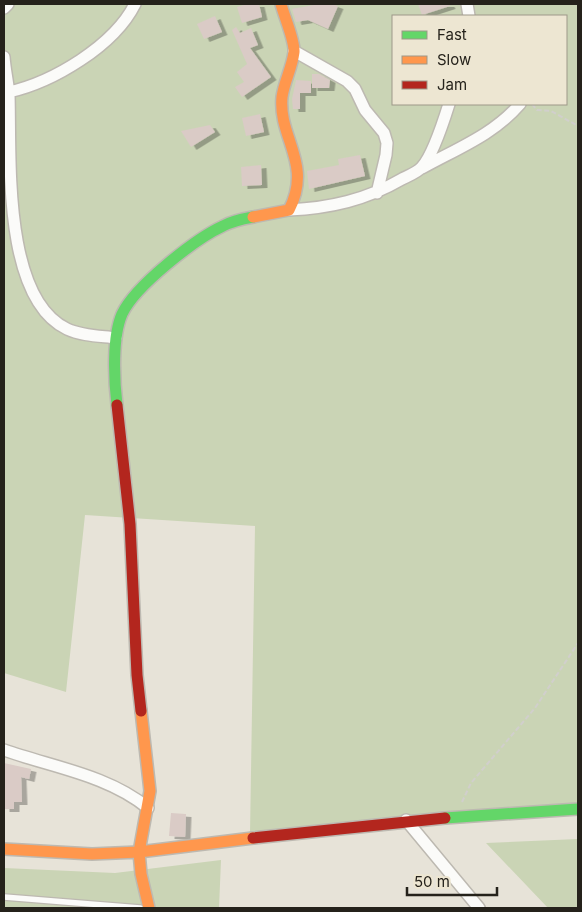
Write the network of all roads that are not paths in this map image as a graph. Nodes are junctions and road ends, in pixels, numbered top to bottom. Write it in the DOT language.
graph roads {
  1 [pos="8,4"];
  2 [pos="135,4"];
  3 [pos="281,4"];
  4 [pos="4,8"];
  5 [pos="294,51"];
  6 [pos="4,58"];
  7 [pos="8,92"];
  8 [pos="449,105"];
  9 [pos="519,105"];
  10 [pos="422,168"];
  11 [pos="377,193"];
  12 [pos="289,210"];
  13 [pos="116,338"];
  14 [pos="4,750"];
  15 [pos="148,808"];
  16 [pos="578,808"];
  17 [pos="406,820"];
  18 [pos="4,849"];
  19 [pos="139,852"];
  20 [pos="4,897"];
  21 [pos="64,905"];
  22 [pos="140,908"];
  23 [pos="149,908"];
  24 [pos="479,908"];
  1 -- 4 [label="street"];
  2 -- 7 [label="street"];
  3 -- 5 [label="street"];
  5 -- 11 [label="street"];
  5 -- 12 [label="street"];
  6 -- 7 [label="street"];
  7 -- 13 [label="street"];
  8 -- 10 [label="street"];
  9 -- 10 [label="street"];
  10 -- 11 [label="street"];
  11 -- 12 [label="street"];
  12 -- 13 [label="street"];
  13 -- 15 [label="street"];
  14 -- 15 [label="street"];
  15 -- 19 [label="street"];
  16 -- 17 [label="street"];
  17 -- 19 [label="street"];
  17 -- 24 [label="street"];
  18 -- 19 [label="street"];
  19 -- 23 [label="street"];
  20 -- 21 [label="lane"];
  21 -- 22 [label="lane"];
}
